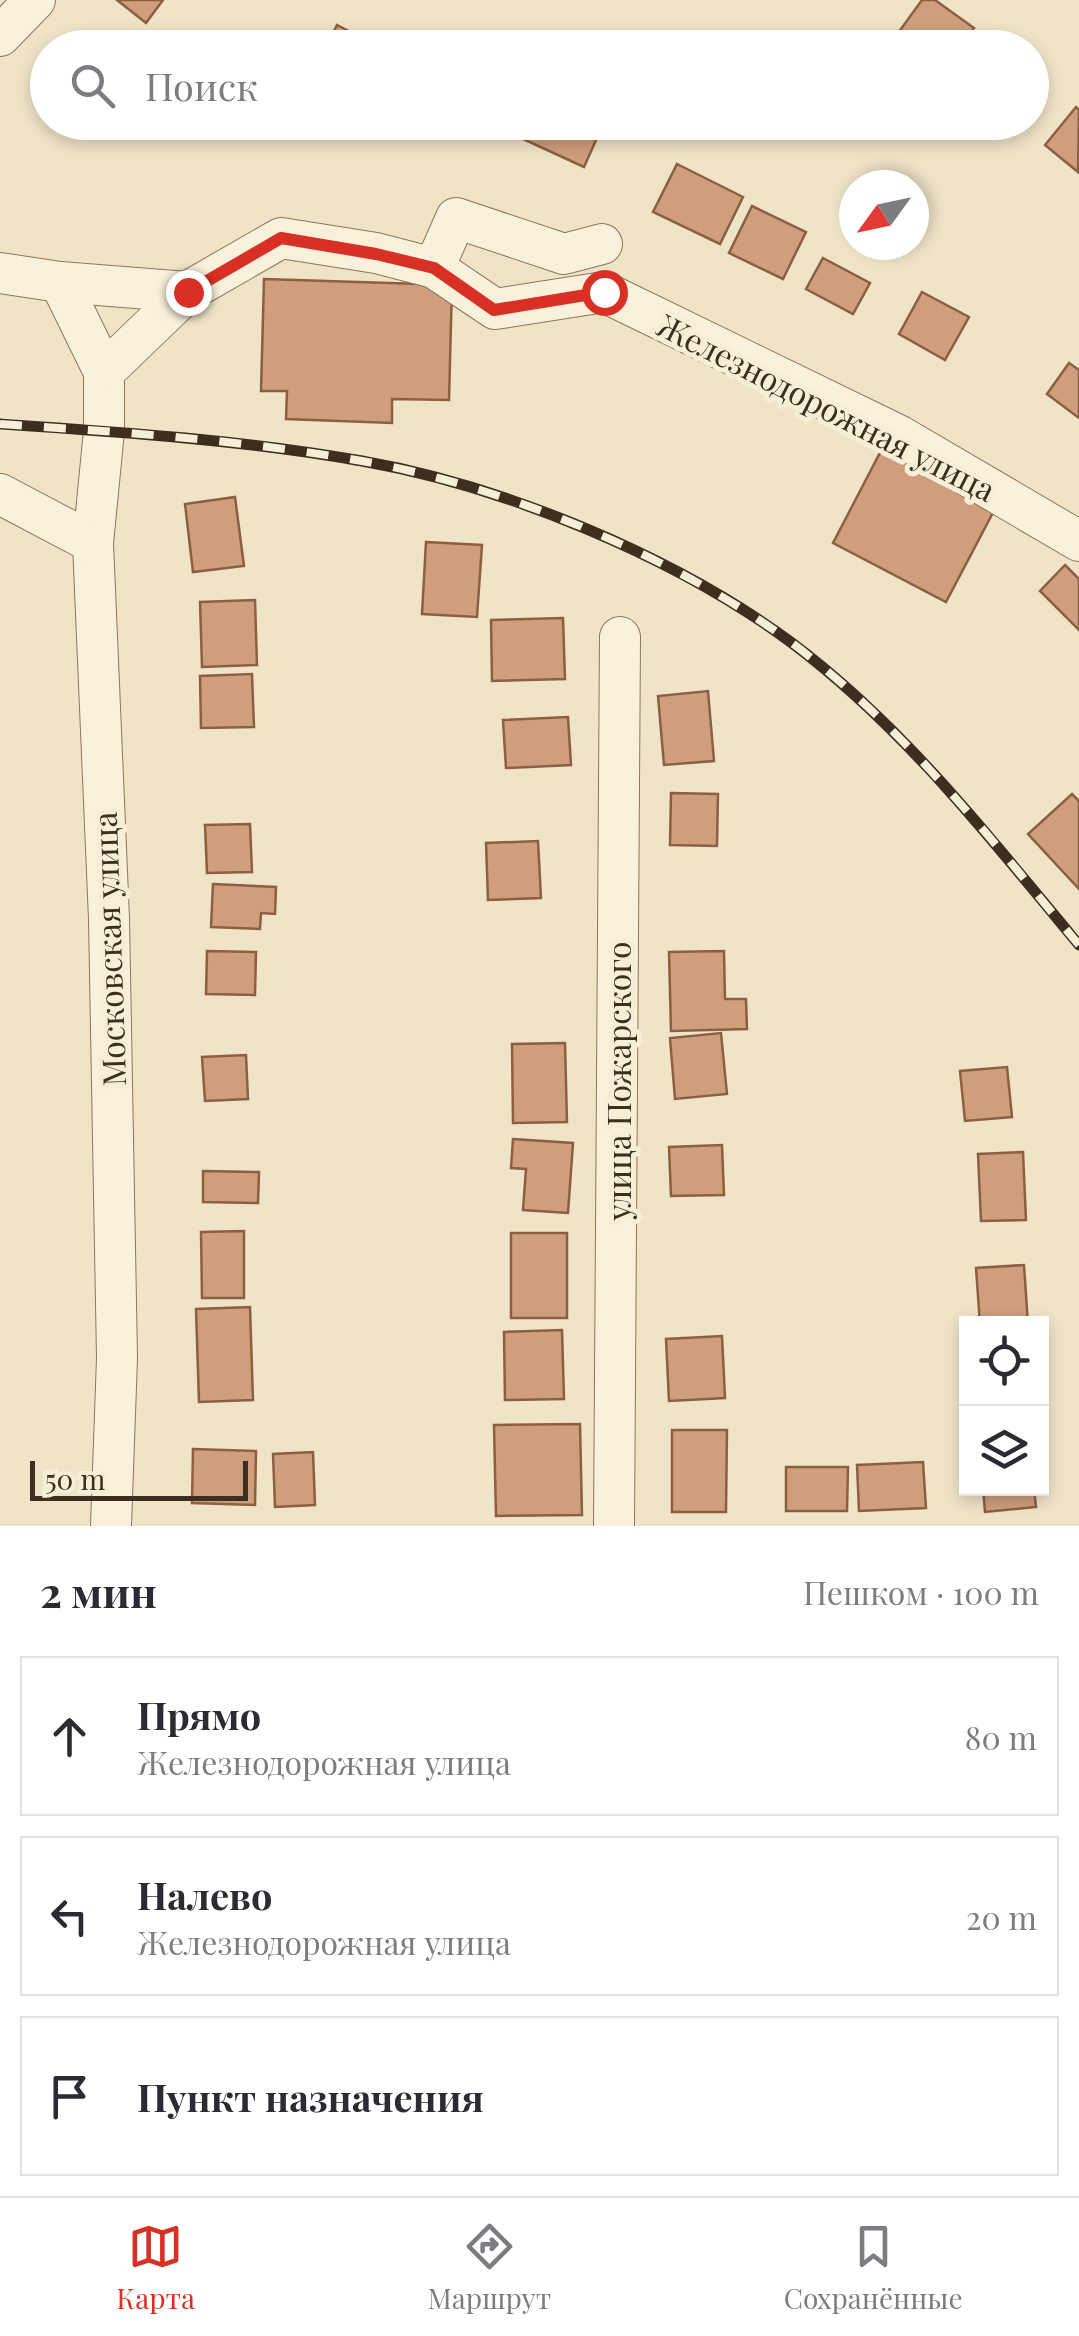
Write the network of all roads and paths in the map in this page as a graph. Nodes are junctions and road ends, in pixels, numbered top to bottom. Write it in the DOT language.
graph roads {
  1 [pos="34,0"];
  2 [pos="0,36"];
  3 [pos="602,244"];
  4 [pos="434,268"];
  5 [pos="0,273"];
  6 [pos="60,282"];
  7 [pos="188,292"];
  8 [pos="104,372"];
  9 [pos="0,494"];
  10 [pos="1079,541"];
  11 [pos="94,543"];
  12 [pos="620,637"];
  13 [pos="110,1526"];
  14 [pos="614,1526"];
  1 -- 2 [label="street"];
  3 -- 4 [label="street"];
  4 -- 7 [label="street, Железнодорожная улица"];
  4 -- 10 [label="street, Железнодорожная улица"];
  5 -- 6 [label="street"];
  6 -- 7 [label="street"];
  6 -- 8 [label="street"];
  7 -- 8 [label="street, Железнодорожная улица"];
  8 -- 11 [label="street, Московская улица"];
  9 -- 11 [label="street"];
  11 -- 13 [label="street, Московская улица"];
  12 -- 14 [label="street, улица Пожарского"];
}
